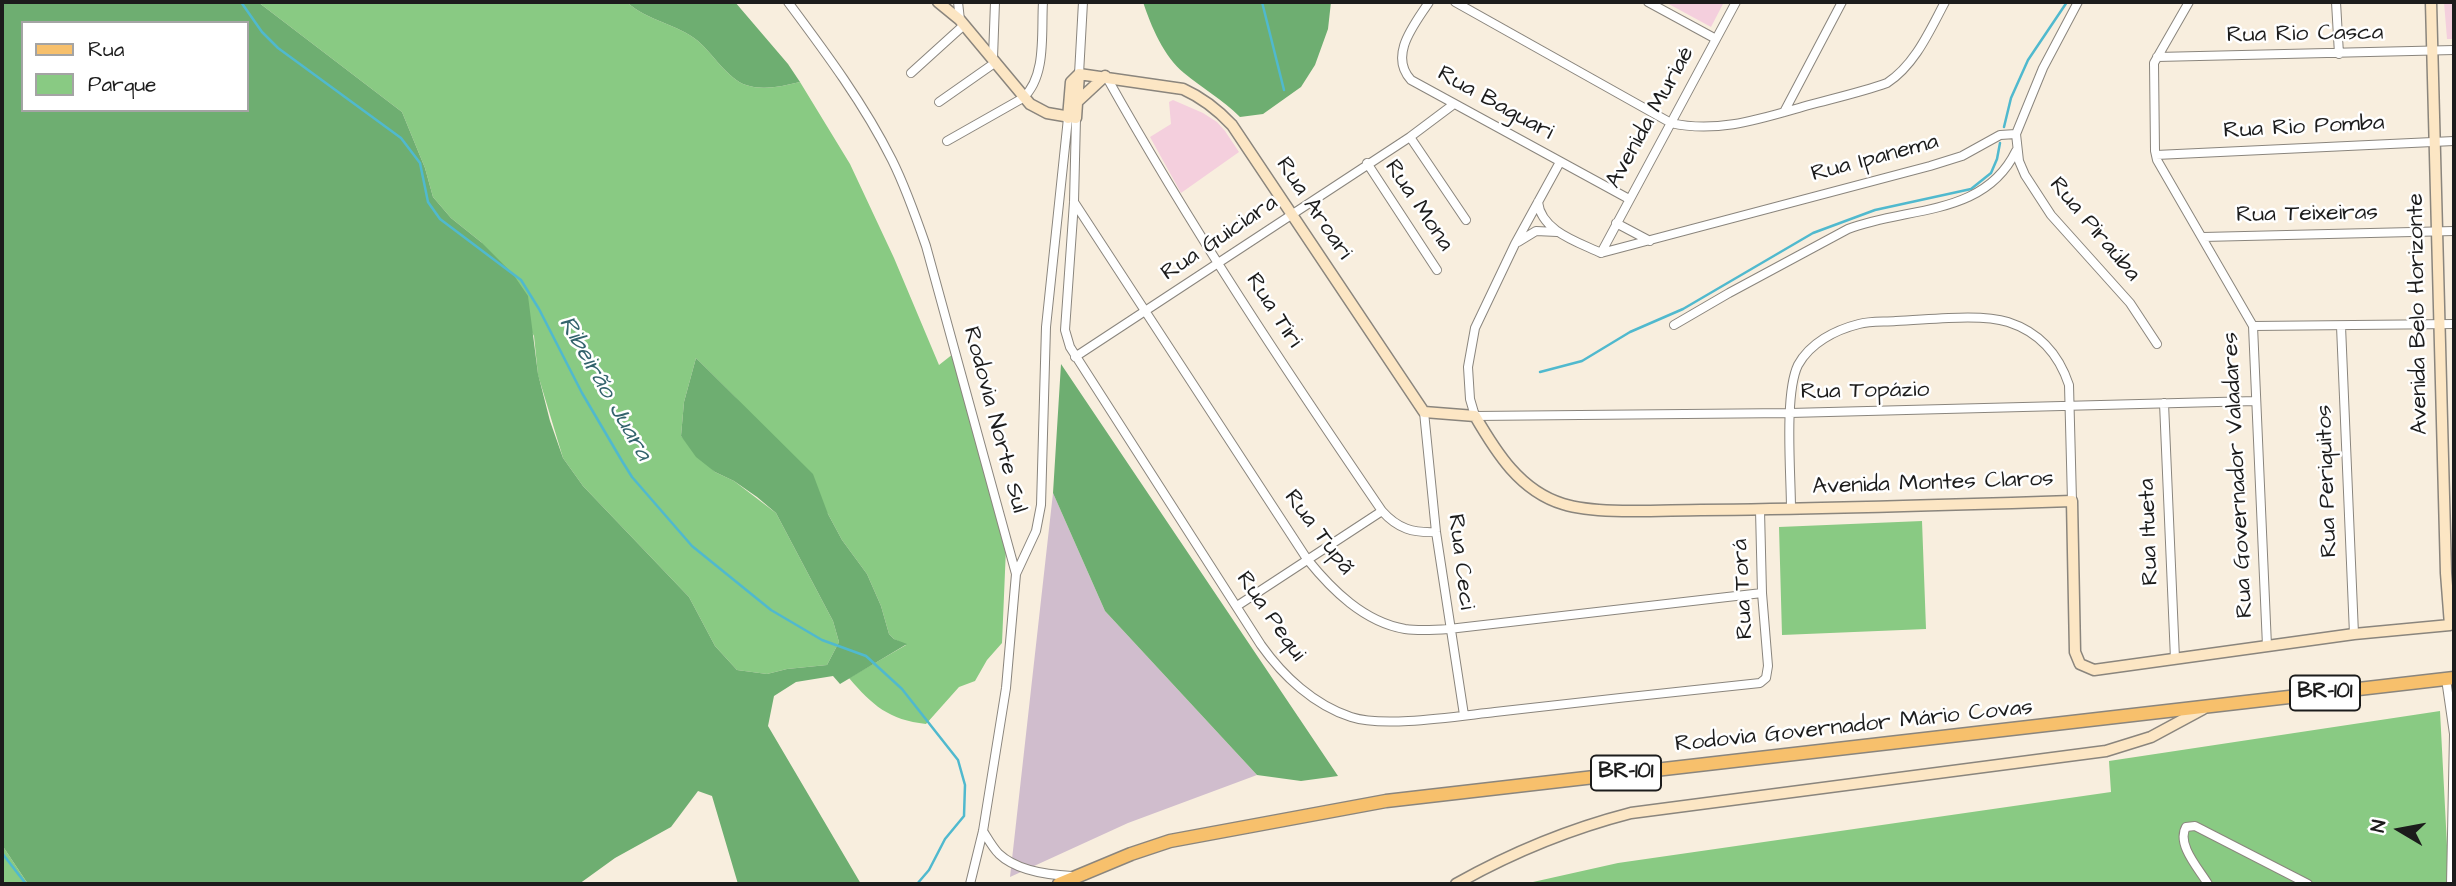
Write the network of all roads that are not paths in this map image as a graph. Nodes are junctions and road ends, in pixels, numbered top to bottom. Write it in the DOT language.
graph roads {
  1 [pos="788,2"];
  2 [pos="938,2"];
  3 [pos="958,2"];
  4 [pos="995,2"];
  5 [pos="1043,2"];
  6 [pos="1083,2"];
  7 [pos="1429,2"];
  8 [pos="1455,2"];
  9 [pos="1648,2"];
  10 [pos="1736,2"];
  11 [pos="1842,2"];
  12 [pos="2078,2"];
  13 [pos="2189,2"];
  14 [pos="2336,2"];
  15 [pos="2431,2"];
  16 [pos="1941,3"];
  17 [pos="962,23"];
  18 [pos="1716,39"];
  19 [pos="2433,50"];
  20 [pos="2454,50"];
  21 [pos="2339,54"];
  22 [pos="2157,57"];
  23 [pos="994,60"];
  24 [pos="911,73"];
  25 [pos="1079,74"];
  26 [pos="1106,76"];
  27 [pos="1023,98"];
  28 [pos="939,102"];
  29 [pos="1077,103"];
  30 [pos="1454,104"];
  31 [pos="1784,112"];
  32 [pos="1072,118"];
  33 [pos="1671,123"];
  34 [pos="2016,134"];
  35 [pos="1410,137"];
  36 [pos="947,141"];
  37 [pos="2436,141"];
  38 [pos="2454,141"];
  39 [pos="2016,151"];
  40 [pos="2156,155"];
  41 [pos="1560,162"];
  42 [pos="1367,163"];
  43 [pos="1629,199"];
  44 [pos="1073,202"];
  45 [pos="1538,202"];
  46 [pos="1292,214"];
  47 [pos="1466,220"];
  48 [pos="1616,223"];
  49 [pos="2454,231"];
  50 [pos="1558,232"];
  51 [pos="2438,232"];
  52 [pos="2203,237"];
  53 [pos="1650,242"];
  54 [pos="1515,244"];
  55 [pos="1601,253"];
  56 [pos="1219,263"];
  57 [pos="1437,270"];
  58 [pos="1145,312"];
  59 [pos="2441,324"];
  60 [pos="2454,324"];
  61 [pos="1674,326"];
  62 [pos="2253,326"];
  63 [pos="2342,326"];
  64 [pos="2157,345"];
  65 [pos="1075,357"];
  66 [pos="2256,401"];
  67 [pos="2164,403"];
  68 [pos="2070,407"];
  69 [pos="1424,412"];
  70 [pos="1790,413"];
  71 [pos="1475,416"];
  72 [pos="2072,501"];
  73 [pos="1791,509"];
  74 [pos="1760,510"];
  75 [pos="1382,511"];
  76 [pos="1436,531"];
  77 [pos="1307,559"];
  78 [pos="1016,574"];
  79 [pos="1762,593"];
  80 [pos="1237,606"];
  81 [pos="2452,624"];
  82 [pos="1450,629"];
  83 [pos="2354,634"];
  84 [pos="2267,646"];
  85 [pos="2175,659"];
  86 [pos="1768,666"];
  87 [pos="2450,679"];
  88 [pos="2203,709"];
  89 [pos="1464,715"];
  90 [pos="983,831"];
  91 [pos="1077,876"];
  92 [pos="970,884"];
  93 [pos="1059,884"];
  94 [pos="1455,884"];
  95 [pos="2208,884"];
  96 [pos="2308,884"];
  97 [pos="2451,884"];
  1 -- 78 [label="street, Rodovia Norte Sul"];
  2 -- 17 [label="street"];
  3 -- 17 [label="street"];
  4 -- 23 [label="street"];
  5 -- 27 [label="street"];
  6 -- 25 [label="street"];
  7 -- 30 [label="street, Rua Baguari"];
  8 -- 33 [label="street"];
  9 -- 18 [label="street"];
  10 -- 18 [label="street, Avenida Muriaé"];
  11 -- 31 [label="street"];
  12 -- 34 [label="street"];
  13 -- 22 [label="street, Rua Governador Valadares"];
  14 -- 21 [label="street"];
  15 -- 19 [label="street, Avenida Belo Horizonte"];
  16 -- 31 [label="street"];
  17 -- 23 [label="street"];
  17 -- 24 [label="street"];
  18 -- 33 [label="street, Avenida Muriaé"];
  19 -- 20 [label="street, Rua Rio Casca"];
  19 -- 21 [label="street, Rua Rio Casca"];
  19 -- 37 [label="street, Avenida Belo Horizonte"];
  21 -- 22 [label="street, Rua Rio Casca"];
  22 -- 40 [label="street, Rua Governador Valadares"];
  23 -- 27 [label="street"];
  23 -- 28 [label="street"];
  25 -- 26 [label="street, Rua Aroari"];
  25 -- 29 [label="street"];
  25 -- 32 [label="street"];
  26 -- 29 [label="street"];
  26 -- 46 [label="street, Rua Aroari"];
  26 -- 56 [label="street, Rua Tiri"];
  27 -- 32 [label="street"];
  27 -- 36 [label="street"];
  29 -- 32 [label="street"];
  30 -- 35 [label="street, Rua Guiciara"];
  30 -- 41 [label="street, Rua Baguari"];
  31 -- 33 [label="street"];
  32 -- 44 [label="street, Rua Pequi"];
  32 -- 78 [label="street"];
  33 -- 43 [label="street, Avenida Muriaé"];
  34 -- 39 [label="street, Rua Piraúba"];
  34 -- 53 [label="street, Rua Ipanema"];
  35 -- 42 [label="street, Rua Guiciara"];
  35 -- 47 [label="street"];
  37 -- 38 [label="street, Rua Rio Pomba"];
  37 -- 40 [label="street, Rua Rio Pomba"];
  37 -- 51 [label="street, Avenida Belo Horizonte"];
  39 -- 61 [label="street"];
  39 -- 64 [label="street, Rua Piraúba"];
  40 -- 52 [label="street, Rua Governador Valadares"];
  41 -- 43 [label="street, Rua Baguari"];
  41 -- 45 [label="street, Rua Baguari"];
  42 -- 46 [label="street, Rua Guiciara"];
  42 -- 57 [label="street, Rua Mona"];
  43 -- 48 [label="street, Avenida Muriaé"];
  44 -- 58 [label="street, Rua Tupã"];
  44 -- 65 [label="street, Rua Pequi"];
  45 -- 50 [label="street"];
  45 -- 54 [label="street, Avenida Montes Claros"];
  46 -- 56 [label="street, Rua Guiciara"];
  46 -- 69 [label="street, Rua Aroari"];
  48 -- 53 [label="street"];
  48 -- 55 [label="street, Avenida Muriaé"];
  49 -- 51 [label="street, Rua Teixeiras"];
  50 -- 54 [label="street"];
  50 -- 55 [label="street"];
  51 -- 52 [label="street, Rua Teixeiras"];
  51 -- 59 [label="street, Avenida Belo Horizonte"];
  52 -- 62 [label="street, Rua Governador Valadares"];
  53 -- 55 [label="street, Rua Ipanema"];
  54 -- 71 [label="street, Avenida Montes Claros"];
  56 -- 58 [label="street, Rua Guiciara"];
  56 -- 75 [label="street, Rua Tiri"];
  58 -- 65 [label="street, Rua Guiciara"];
  58 -- 77 [label="street, Rua Tupã"];
  59 -- 60 [label="street"];
  59 -- 63 [label="street"];
  59 -- 81 [label="street, Avenida Belo Horizonte"];
  62 -- 63 [label="street"];
  62 -- 66 [label="street, Rua Governador Valadares"];
  63 -- 83 [label="street, Rua Periquitos"];
  65 -- 80 [label="street, Rua Pequi"];
  66 -- 67 [label="street, Rua Topázio"];
  66 -- 84 [label="street, Rua Governador Valadares"];
  67 -- 68 [label="street, Rua Topázio"];
  67 -- 85 [label="street, Rua Itueta"];
  68 -- 70 [label="street, Rua Topázio"];
  68 -- 70 [label="street"];
  68 -- 72 [label="street"];
  69 -- 71 [label="street"];
  69 -- 76 [label="street, Rua Ceci"];
  70 -- 71 [label="street, Rua Topázio"];
  70 -- 73 [label="street"];
  71 -- 74 [label="street, Avenida Montes Claros"];
  72 -- 73 [label="street, Avenida Montes Claros"];
  72 -- 85 [label="street, Avenida Montes Claros"];
  73 -- 74 [label="street, Avenida Montes Claros"];
  74 -- 79 [label="street, Rua Torá"];
  75 -- 76 [label="street, Rua Tiri"];
  75 -- 77 [label="street"];
  76 -- 82 [label="street, Rua Ceci"];
  77 -- 80 [label="street"];
  77 -- 82 [label="street, Rua Tupã"];
  78 -- 90 [label="street, Rodovia Norte Sul"];
  79 -- 82 [label="street, Rua Tupã"];
  79 -- 86 [label="street, Rua Torá"];
  80 -- 89 [label="street, Rua Pequi"];
  81 -- 83 [label="street, Avenida Montes Claros"];
  82 -- 89 [label="street, Rua Ceci"];
  83 -- 84 [label="street, Avenida Montes Claros"];
  84 -- 85 [label="street, Avenida Montes Claros"];
  86 -- 89 [label="street, Rua Pequi"];
  87 -- 88 [label="main road, Rodovia Governador Mário Covas / BR-101"];
  87 -- 97 [label="street"];
  88 -- 91 [label="main road, Rodovia Governador Mário Covas / BR-101"];
  88 -- 94 [label="street"];
  90 -- 91 [label="street"];
  90 -- 92 [label="street, Rodovia Norte Sul"];
  91 -- 93 [label="main road, Rodovia Governador Mário Covas / BR-101"];
  95 -- 96 [label="street"];
}
